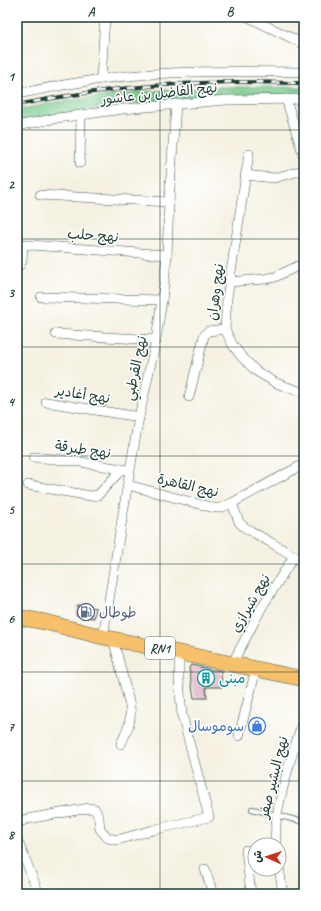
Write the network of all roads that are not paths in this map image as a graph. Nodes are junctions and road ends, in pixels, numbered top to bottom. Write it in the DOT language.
graph roads {
  1 [pos="105,17"];
  2 [pos="248,17"];
  3 [pos="304,44"];
  4 [pos="304,72"];
  5 [pos="101,79"];
  6 [pos="17,94"];
  7 [pos="304,98"];
  8 [pos="286,99"];
  9 [pos="176,104"];
  10 [pos="81,115"];
  11 [pos="17,126"];
  12 [pos="249,154"];
  13 [pos="304,157"];
  14 [pos="80,163"];
  15 [pos="304,170"];
  16 [pos="245,175"];
  17 [pos="40,195"];
  18 [pos="169,202"];
  19 [pos="20,244"];
  20 [pos="167,255"];
  21 [pos="304,263"];
  22 [pos="17,266"];
  23 [pos="229,282"];
  24 [pos="41,297"];
  25 [pos="162,300"];
  26 [pos="224,329"];
  27 [pos="56,334"];
  28 [pos="156,340"];
  29 [pos="304,393"];
  30 [pos="189,397"];
  31 [pos="46,402"];
  32 [pos="139,417"];
  33 [pos="33,457"];
  34 [pos="304,464"];
  35 [pos="126,470"];
  36 [pos="28,485"];
  37 [pos="128,485"];
  38 [pos="232,503"];
  39 [pos="294,556"];
  40 [pos="304,563"];
  41 [pos="17,617"];
  42 [pos="108,637"];
  43 [pos="179,652"];
  44 [pos="232,664"];
  45 [pos="256,669"];
  46 [pos="304,679"];
  47 [pos="304,717"];
  48 [pos="239,736"];
  49 [pos="121,744"];
  50 [pos="252,809"];
  51 [pos="277,815"];
  52 [pos="304,822"];
  53 [pos="17,823"];
  54 [pos="276,837"];
  55 [pos="17,839"];
  56 [pos="246,850"];
  57 [pos="205,869"];
  58 [pos="280,877"];
  59 [pos="39,894"];
  60 [pos="213,894"];
  61 [pos="251,894"];
  62 [pos="283,894"];
  1 -- 5 [label="street"];
  2 -- 3 [label="street"];
  4 -- 5 [label="street"];
  5 -- 6 [label="street"];
  7 -- 8 [label="street, نهج الفاضل بن عاشور"];
  8 -- 9 [label="street, نهج الفاضل بن عاشور"];
  8 -- 13 [label="street"];
  9 -- 10 [label="street, نهج الفاضل بن عاشور"];
  9 -- 18 [label="street, نهج القرطبي"];
  10 -- 11 [label="street, نهج الفاضل بن عاشور"];
  10 -- 14 [label="street"];
  12 -- 16 [label="street, نهج وهران"];
  15 -- 16 [label="street"];
  16 -- 23 [label="street, نهج وهران"];
  17 -- 18 [label="street"];
  18 -- 20 [label="street, نهج القرطبي"];
  19 -- 20 [label="street, نهج حلب"];
  19 -- 22 [label="street"];
  20 -- 25 [label="street, نهج القرطبي"];
  21 -- 23 [label="street"];
  23 -- 26 [label="street, نهج وهران"];
  24 -- 25 [label="street"];
  25 -- 28 [label="street, نهج القرطبي"];
  26 -- 29 [label="street, نهج وهران"];
  26 -- 30 [label="street"];
  27 -- 28 [label="street"];
  28 -- 32 [label="street, نهج القرطبي"];
  31 -- 32 [label="street, نهج أغادير"];
  32 -- 35 [label="street, نهج القرطبي"];
  33 -- 35 [label="street, نهج طبرقة"];
  34 -- 38 [label="street, نهج القاهرة"];
  35 -- 36 [label="street"];
  35 -- 37 [label="street, نهج القرطبي"];
  37 -- 38 [label="street, نهج القاهرة"];
  37 -- 42 [label="street, نهج القرطبي"];
  38 -- 39 [label="street"];
  39 -- 40 [label="street"];
  39 -- 44 [label="street, نهج شيرازي"];
  41 -- 42 [label="main road, RN1"];
  42 -- 43 [label="main road, RN1"];
  42 -- 49 [label="street"];
  43 -- 44 [label="main road, RN1"];
  43 -- 53 [label="street"];
  44 -- 45 [label="main road, RN1"];
  45 -- 46 [label="main road, RN1"];
  45 -- 48 [label="street"];
  47 -- 51 [label="street, نهج البشير صفر"];
  50 -- 51 [label="lane"];
  51 -- 52 [label="lane"];
  51 -- 54 [label="street, نهج البشير صفر"];
  55 -- 59 [label="street"];
  56 -- 61 [label="street"];
  57 -- 60 [label="street"];
  58 -- 62 [label="street"];
}
